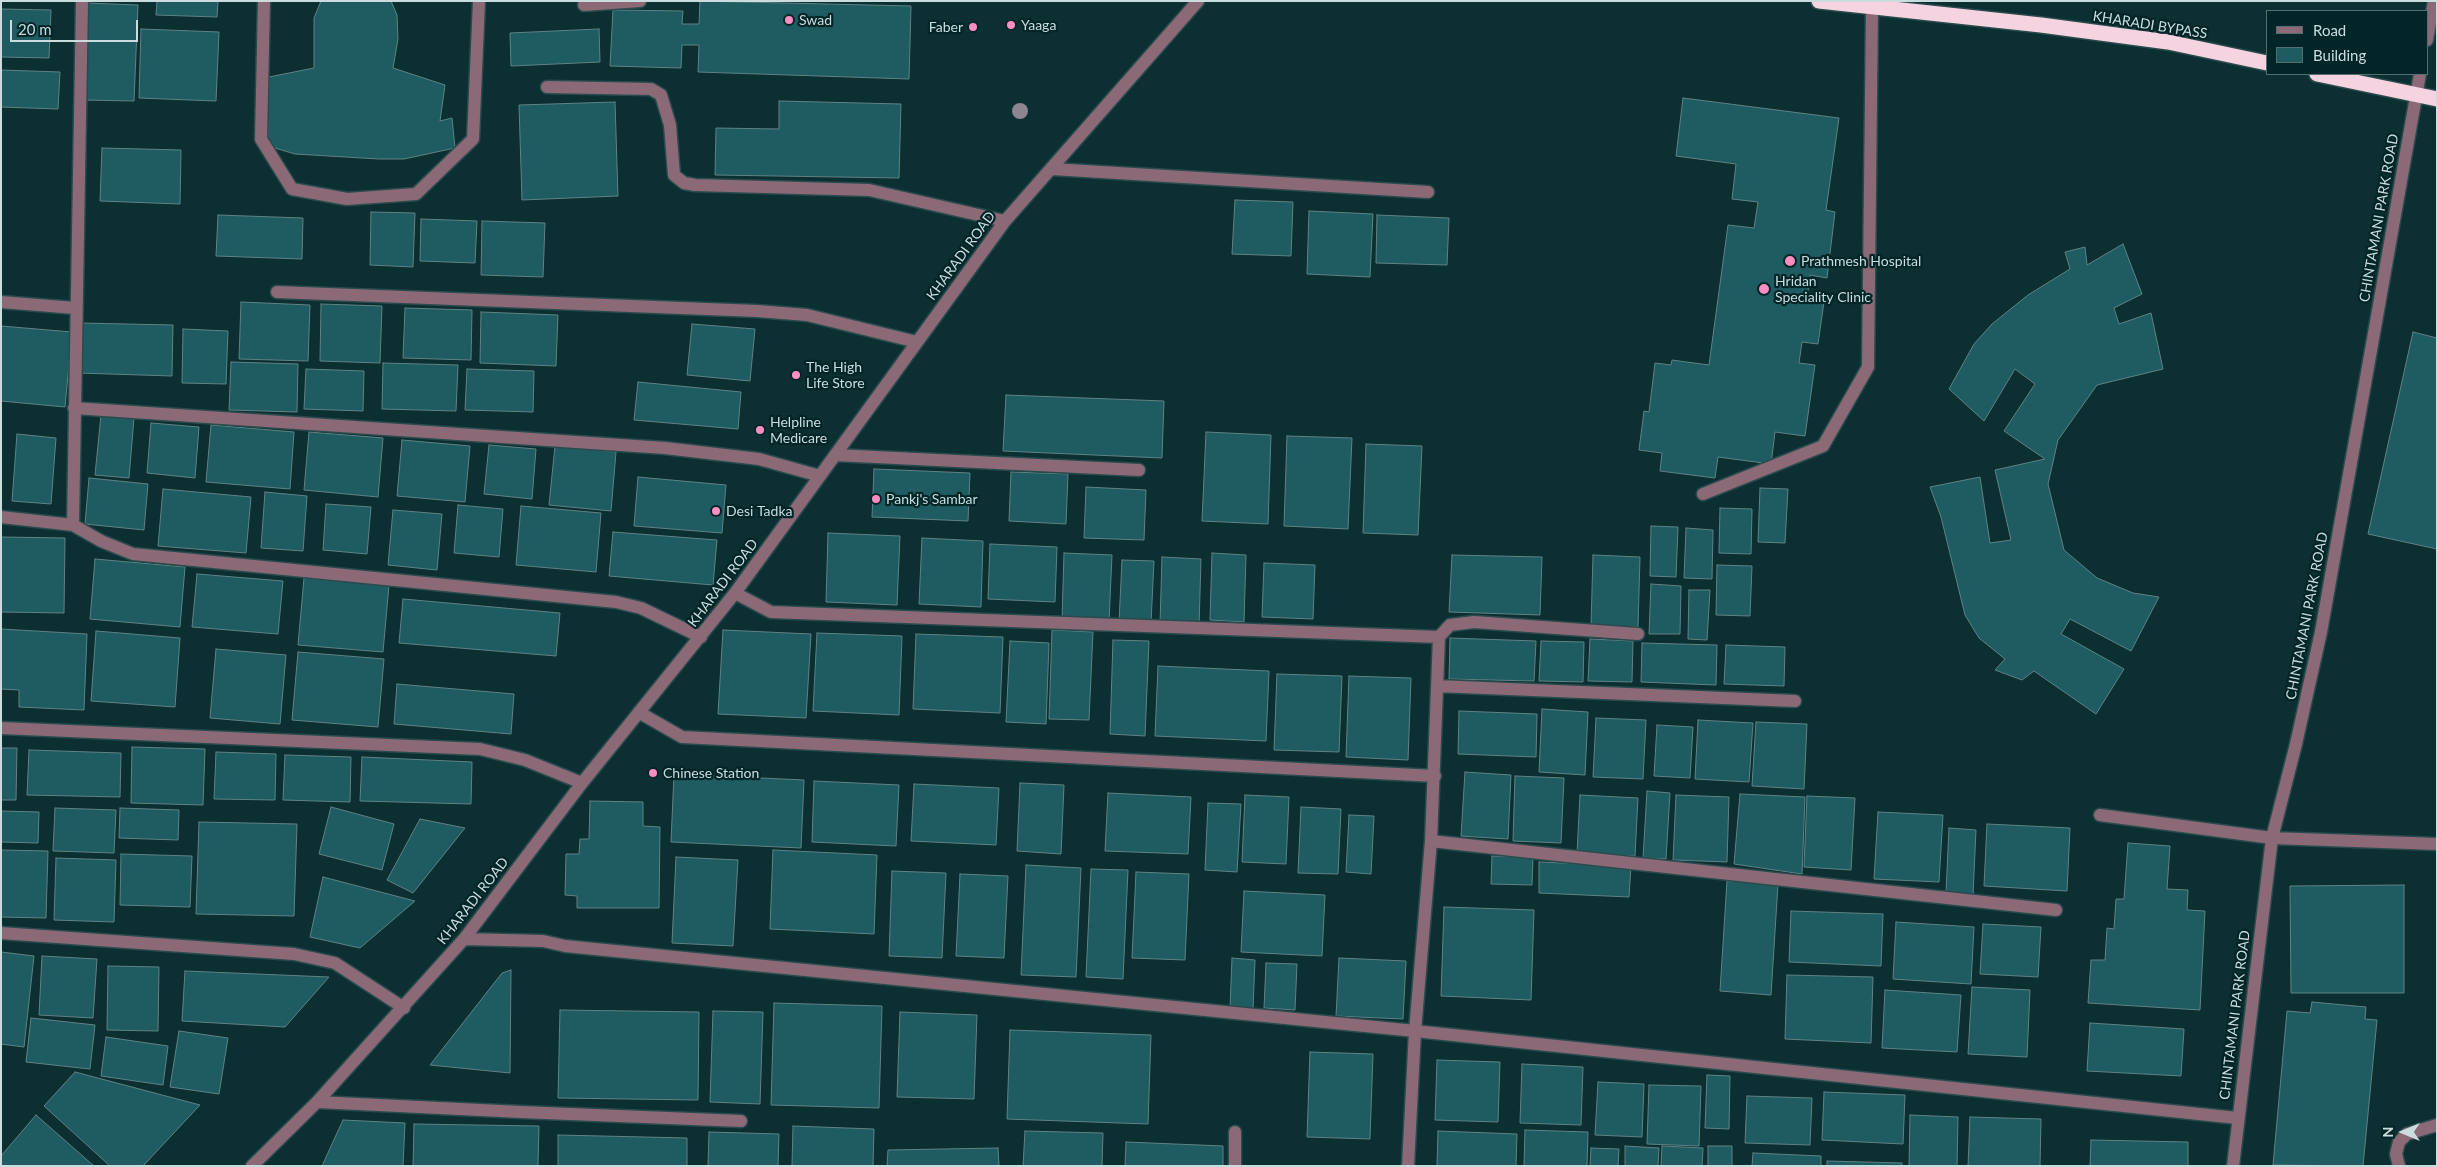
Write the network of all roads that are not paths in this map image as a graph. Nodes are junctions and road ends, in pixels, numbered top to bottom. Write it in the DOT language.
graph roads {
  1 [pos="82,1"];
  2 [pos="264,1"];
  3 [pos="479,1"];
  4 [pos="640,1"];
  5 [pos="1198,1"];
  6 [pos="1819,1"];
  7 [pos="2434,1"];
  8 [pos="584,5"];
  9 [pos="1872,8"];
  10 [pos="2428,34"];
  11 [pos="2266,63"];
  12 [pos="2322,75"];
  13 [pos="2420,75"];
  14 [pos="547,87"];
  15 [pos="2416,94"];
  16 [pos="2437,99"];
  17 [pos="1052,168"];
  18 [pos="1428,192"];
  19 [pos="1005,221"];
  20 [pos="278,292"];
  21 [pos="1,302"];
  22 [pos="75,308"];
  23 [pos="917,342"];
  24 [pos="74,408"];
  25 [pos="836,455"];
  26 [pos="1139,470"];
  27 [pos="820,476"];
  28 [pos="1703,494"];
  29 [pos="1,517"];
  30 [pos="73,525"];
  31 [pos="736,593"];
  32 [pos="1638,634"];
  33 [pos="701,637"];
  34 [pos="1440,637"];
  35 [pos="1437,686"];
  36 [pos="1795,701"];
  37 [pos="640,713"];
  38 [pos="1,728"];
  39 [pos="1434,776"];
  40 [pos="582,783"];
  41 [pos="2100,815"];
  42 [pos="2272,838"];
  43 [pos="1431,841"];
  44 [pos="2437,844"];
  45 [pos="2056,910"];
  46 [pos="1,933"];
  47 [pos="464,939"];
  48 [pos="404,1008"];
  49 [pos="1415,1031"];
  50 [pos="317,1102"];
  51 [pos="2237,1118"];
  52 [pos="741,1121"];
  53 [pos="2437,1125"];
  54 [pos="1235,1132"];
  55 [pos="252,1166"];
  56 [pos="1236,1166"];
  57 [pos="1408,1166"];
  58 [pos="2233,1166"];
  59 [pos="2399,1166"];
  1 -- 22 [label="street"];
  2 -- 3 [label="street"];
  4 -- 8 [label="street"];
  5 -- 17 [label="street, KHARADI ROAD"];
  6 -- 9 [label="highway, KHARADI BYPASS"];
  7 -- 10 [label="street"];
  9 -- 11 [label="highway, KHARADI BYPASS"];
  9 -- 28 [label="street"];
  12 -- 15 [label="highway"];
  13 -- 15 [label="street, CHINTAMANI PARK ROAD"];
  14 -- 19 [label="street"];
  15 -- 16 [label="highway"];
  15 -- 42 [label="street, CHINTAMANI PARK ROAD"];
  17 -- 18 [label="street"];
  17 -- 19 [label="street, KHARADI ROAD"];
  19 -- 23 [label="street, KHARADI ROAD"];
  20 -- 23 [label="street"];
  21 -- 22 [label="street"];
  22 -- 24 [label="street"];
  23 -- 25 [label="street, KHARADI ROAD"];
  24 -- 27 [label="street"];
  24 -- 30 [label="street"];
  25 -- 26 [label="street"];
  25 -- 27 [label="street, KHARADI ROAD"];
  27 -- 31 [label="street, KHARADI ROAD"];
  29 -- 30 [label="street"];
  30 -- 33 [label="street"];
  31 -- 33 [label="street, KHARADI ROAD"];
  31 -- 34 [label="street"];
  32 -- 34 [label="street"];
  33 -- 37 [label="street, KHARADI ROAD"];
  34 -- 35 [label="street"];
  35 -- 36 [label="street"];
  35 -- 39 [label="street"];
  37 -- 39 [label="street"];
  37 -- 40 [label="street, KHARADI ROAD"];
  38 -- 40 [label="street"];
  39 -- 43 [label="street"];
  40 -- 47 [label="street, KHARADI ROAD"];
  41 -- 42 [label="street"];
  42 -- 44 [label="street"];
  42 -- 51 [label="street, CHINTAMANI PARK ROAD"];
  43 -- 45 [label="street"];
  43 -- 49 [label="street"];
  46 -- 48 [label="street"];
  47 -- 48 [label="street, KHARADI ROAD"];
  47 -- 49 [label="street"];
  48 -- 50 [label="street, KHARADI ROAD"];
  49 -- 51 [label="street"];
  49 -- 57 [label="street"];
  50 -- 52 [label="street"];
  50 -- 55 [label="street, KHARADI ROAD"];
  51 -- 58 [label="street, CHINTAMANI PARK ROAD"];
  53 -- 59 [label="street"];
  54 -- 56 [label="street"];
}
